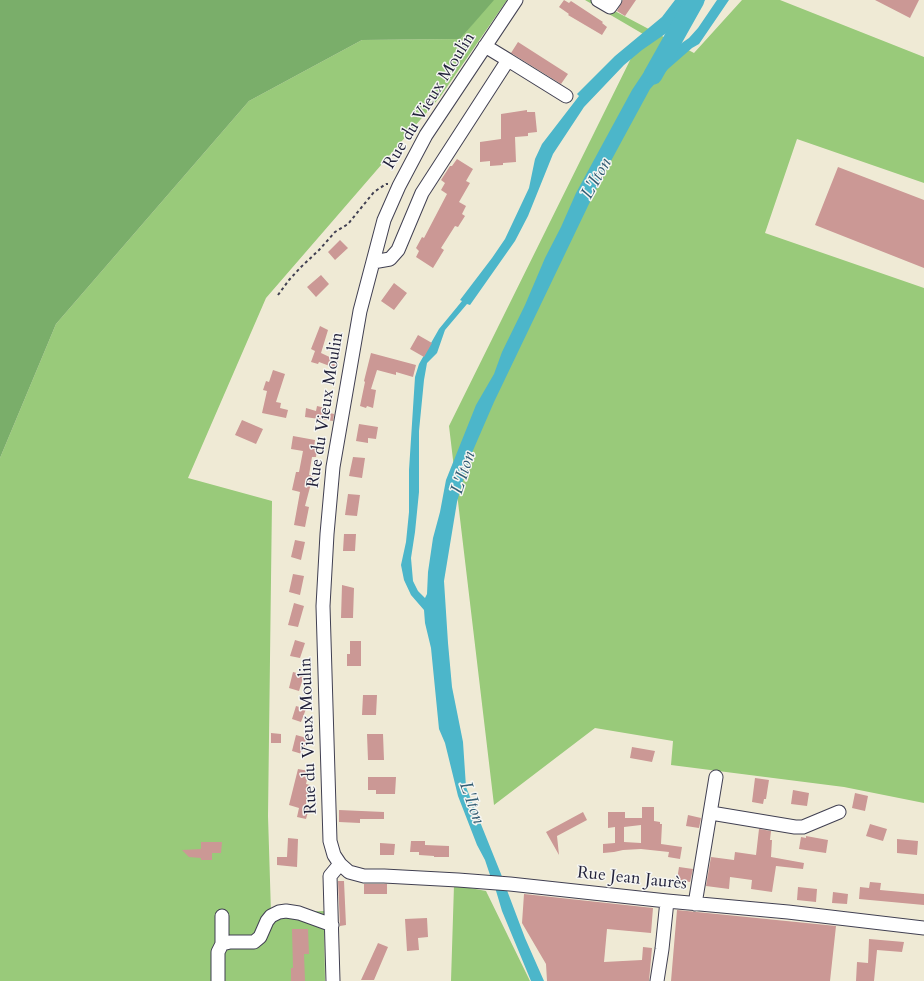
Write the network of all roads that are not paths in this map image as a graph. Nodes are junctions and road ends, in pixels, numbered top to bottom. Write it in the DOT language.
graph roads {
  1 [pos="516,0"];
  2 [pos="598,0"];
  3 [pos="615,0"];
  4 [pos="485,46"];
  5 [pos="508,60"];
  6 [pos="566,96"];
  7 [pos="373,262"];
  8 [pos="716,777"];
  9 [pos="839,812"];
  10 [pos="711,813"];
  11 [pos="340,864"];
  12 [pos="668,901"];
  13 [pos="695,904"];
  14 [pos="222,916"];
  15 [pos="332,925"];
  16 [pos="924,928"];
  17 [pos="222,944"];
  18 [pos="218,981"];
  19 [pos="333,981"];
  20 [pos="656,981"];
  1 -- 4 [label="street, Rue du Vieux Moulin"];
  2 -- 3 [label="street"];
  4 -- 5 [label="street"];
  4 -- 7 [label="street, Rue du Vieux Moulin"];
  5 -- 6 [label="street"];
  5 -- 7 [label="street"];
  7 -- 11 [label="street, Rue du Vieux Moulin"];
  8 -- 10 [label="street"];
  9 -- 10 [label="street"];
  10 -- 13 [label="street"];
  11 -- 12 [label="street, Rue Jean Jaurès"];
  11 -- 15 [label="street"];
  12 -- 13 [label="street, Rue Jean Jaurès"];
  12 -- 20 [label="street"];
  13 -- 16 [label="street, Rue Jean Jaurès"];
  14 -- 17 [label="street"];
  15 -- 17 [label="street"];
  15 -- 19 [label="street"];
  17 -- 18 [label="street"];
}
